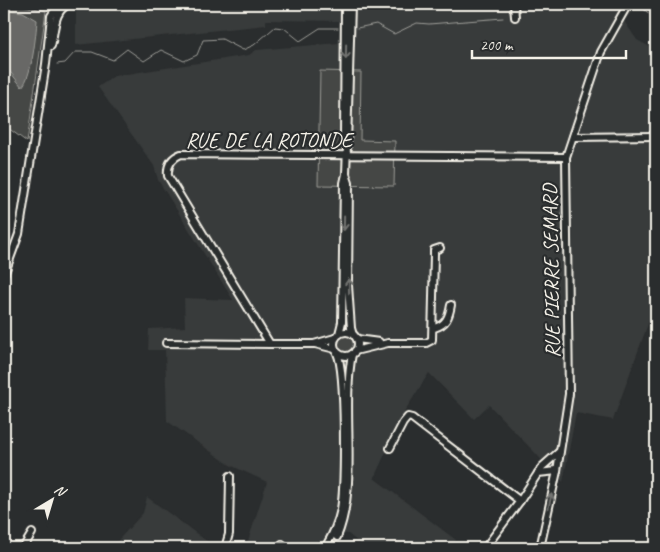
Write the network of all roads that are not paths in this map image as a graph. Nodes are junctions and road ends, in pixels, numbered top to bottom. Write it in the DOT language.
graph roads {
  1 [pos="345,4"];
  2 [pos="351,4"];
  3 [pos="514,4"];
  4 [pos="628,4"];
  5 [pos="60,5"];
  6 [pos="515,17"];
  7 [pos="46,64"];
  8 [pos="656,136"];
  9 [pos="572,137"];
  10 [pos="347,145"];
  11 [pos="346,156"];
  12 [pos="566,157"];
  13 [pos="346,174"];
  14 [pos="440,248"];
  15 [pos="4,275"];
  16 [pos="451,305"];
  17 [pos="434,328"];
  18 [pos="337,336"];
  19 [pos="355,337"];
  20 [pos="166,343"];
  21 [pos="388,343"];
  22 [pos="270,344"];
  23 [pos="314,344"];
  24 [pos="336,351"];
  25 [pos="354,353"];
  26 [pos="390,448"];
  27 [pos="560,451"];
  28 [pos="551,460"];
  29 [pos="557,470"];
  30 [pos="538,473"];
  31 [pos="230,476"];
  32 [pos="520,501"];
  33 [pos="32,533"];
  34 [pos="23,548"];
  35 [pos="225,548"];
  36 [pos="325,548"];
  37 [pos="330,548"];
  38 [pos="484,548"];
  39 [pos="540,548"];
  1 -- 10 [label="street, one-way"];
  2 -- 10 [label="street"];
  3 -- 6 [label="street"];
  4 -- 9 [label="street, RUE PIERRE SEMARD"];
  5 -- 7 [label="street"];
  5 -- 7 [label="street"];
  7 -- 15 [label="street"];
  8 -- 9 [label="street"];
  9 -- 12 [label="street, RUE PIERRE SEMARD"];
  10 -- 11 [label="street"];
  11 -- 12 [label="street, RUE DE LA ROTONDE"];
  11 -- 13 [label="street"];
  11 -- 22 [label="street, RUE DE LA ROTONDE"];
  12 -- 27 [label="street, RUE PIERRE SEMARD"];
  13 -- 18 [label="street, one-way"];
  19 -- 13 [label="street, one-way"];
  14 -- 17 [label="street"];
  16 -- 17 [label="street"];
  17 -- 21 [label="street"];
  18 -- 19 [label="street"];
  18 -- 23 [label="street"];
  18 -- 24 [label="street"];
  19 -- 21 [label="street"];
  19 -- 25 [label="street"];
  20 -- 22 [label="street"];
  21 -- 25 [label="street"];
  22 -- 23 [label="street"];
  23 -- 24 [label="street"];
  24 -- 25 [label="street"];
  24 -- 36 [label="street"];
  25 -- 37 [label="street"];
  26 -- 32 [label="street"];
  27 -- 28 [label="street"];
  27 -- 29 [label="street, RUE PIERRE SEMARD"];
  28 -- 29 [label="street"];
  28 -- 30 [label="street"];
  29 -- 30 [label="street"];
  39 -- 29 [label="street, RUE PIERRE SEMARD, one-way"];
  30 -- 32 [label="street"];
  31 -- 35 [label="street"];
  32 -- 38 [label="street"];
  33 -- 34 [label="street"];
}
